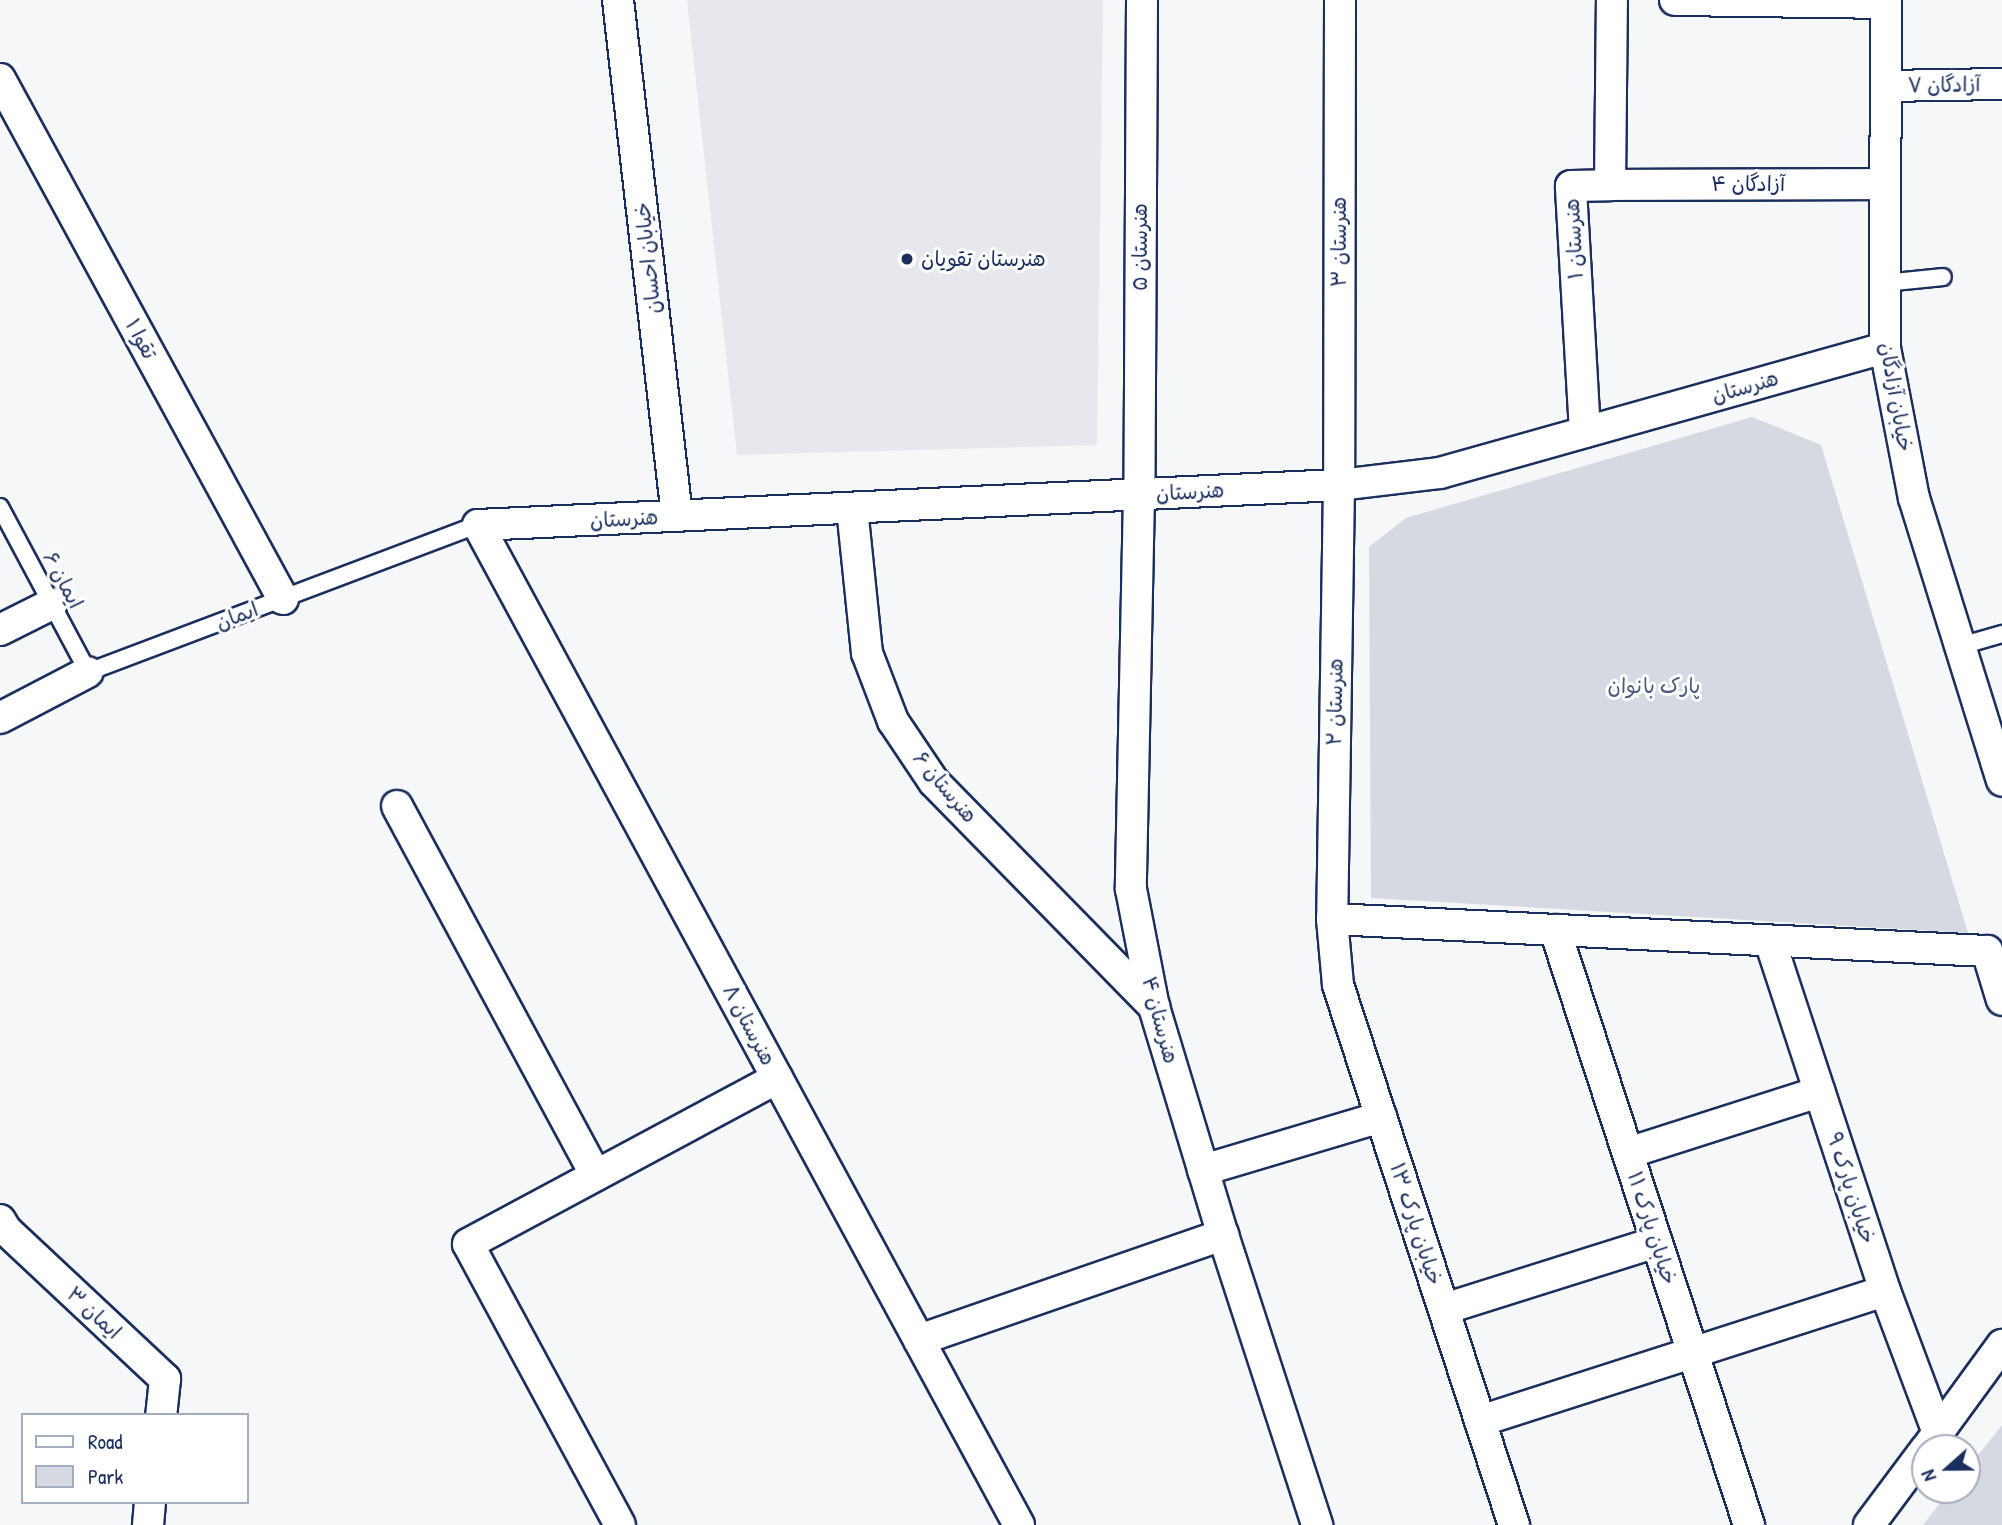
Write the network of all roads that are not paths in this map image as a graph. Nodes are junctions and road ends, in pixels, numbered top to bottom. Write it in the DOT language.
graph roads {
  1 [pos="618,0"];
  2 [pos="1142,0"];
  3 [pos="1340,0"];
  4 [pos="1612,0"];
  5 [pos="1675,0"];
  6 [pos="1886,1"];
  7 [pos="0,79"];
  8 [pos="2002,84"];
  9 [pos="1886,86"];
  10 [pos="1885,184"];
  11 [pos="1610,185"];
  12 [pos="1943,277"];
  13 [pos="1885,283"];
  14 [pos="1885,348"];
  15 [pos="1585,432"];
  16 [pos="1339,485"];
  17 [pos="1139,495"];
  18 [pos="0,507"];
  19 [pos="852,508"];
  20 [pos="677,516"];
  21 [pos="478,525"];
  22 [pos="283,599"];
  23 [pos="52,604"];
  24 [pos="0,630"];
  25 [pos="2002,634"];
  26 [pos="1960,646"];
  27 [pos="88,672"];
  28 [pos="0,718"];
  29 [pos="2002,781"];
  30 [pos="397,806"];
  31 [pos="1332,919"];
  32 [pos="1555,930"];
  33 [pos="1770,941"];
  34 [pos="2002,1000"];
  35 [pos="1154,1007"];
  36 [pos="777,1078"];
  37 [pos="1819,1092"];
  38 [pos="1381,1116"];
  39 [pos="1628,1153"];
  40 [pos="1203,1170"];
  41 [pos="596,1175"];
  42 [pos="0,1220"];
  43 [pos="1223,1235"];
  44 [pos="1657,1242"];
  45 [pos="1885,1291"];
  46 [pos="1444,1309"];
  47 [pos="919,1340"];
  48 [pos="2002,1345"];
  49 [pos="1693,1352"];
  50 [pos="161,1413"];
  51 [pos="1480,1420"];
  52 [pos="1927,1434"];
  53 [pos="1937,1434"];
  54 [pos="1911,1469"];
  55 [pos="150,1504"];
  56 [pos="148,1525"];
  57 [pos="620,1525"];
  58 [pos="1019,1525"];
  59 [pos="1317,1525"];
  60 [pos="1514,1525"];
  61 [pos="1749,1525"];
  62 [pos="1869,1525"];
  1 -- 20 [label="street, خیابان احسان"];
  2 -- 17 [label="street, هنرستان ۵"];
  3 -- 16 [label="street, هنرستان ۳"];
  4 -- 11 [label="street, هنرستان ۱"];
  5 -- 6 [label="street"];
  6 -- 9 [label="street, خیابان آزادگان"];
  7 -- 22 [label="street, تقوا ۱"];
  8 -- 9 [label="street, آزادگان ۷"];
  9 -- 10 [label="street, خیابان آزادگان"];
  10 -- 11 [label="street, آزادگان ۴"];
  10 -- 13 [label="street, خیابان آزادگان"];
  11 -- 15 [label="street, هنرستان ۱"];
  12 -- 13 [label="lane"];
  13 -- 14 [label="street, خیابان آزادگان"];
  14 -- 15 [label="street, هنرستان"];
  14 -- 26 [label="street, خیابان آزادگان"];
  15 -- 16 [label="street, هنرستان"];
  16 -- 17 [label="street, هنرستان"];
  16 -- 31 [label="street, هنرستان ۲"];
  17 -- 19 [label="street, هنرستان"];
  17 -- 35 [label="street, هنرستان ۴"];
  18 -- 23 [label="lane, ایمان ۶"];
  19 -- 20 [label="street, هنرستان"];
  19 -- 35 [label="street, هنرستان ۶"];
  20 -- 21 [label="street, هنرستان"];
  21 -- 22 [label="lane, ایمان"];
  21 -- 36 [label="street, هنرستان ۸"];
  22 -- 27 [label="lane, ایمان"];
  23 -- 24 [label="street"];
  23 -- 27 [label="lane, ایمان ۶"];
  25 -- 26 [label="lane"];
  26 -- 29 [label="street, خیابان آزادگان"];
  27 -- 28 [label="street, ایمان"];
  30 -- 41 [label="street"];
  31 -- 32 [label="street"];
  31 -- 38 [label="street, خیابان پارک ۱۳"];
  32 -- 33 [label="street"];
  32 -- 39 [label="street, خیابان پارک ۱۱"];
  33 -- 34 [label="street"];
  33 -- 37 [label="street, خیابان پارک ۹"];
  35 -- 40 [label="street, هنرستان ۴"];
  36 -- 41 [label="street"];
  36 -- 47 [label="street, هنرستان ۸"];
  37 -- 39 [label="street"];
  37 -- 45 [label="street, خیابان پارک ۹"];
  38 -- 40 [label="street"];
  38 -- 46 [label="street, خیابان پارک ۱۳"];
  39 -- 44 [label="street, خیابان پارک ۱۱"];
  40 -- 43 [label="street, هنرستان ۴"];
  41 -- 57 [label="street"];
  42 -- 50 [label="street, ایمان ۳"];
  43 -- 47 [label="street"];
  43 -- 59 [label="street, هنرستان ۴"];
  44 -- 46 [label="street"];
  44 -- 49 [label="street, خیابان پارک ۱۱"];
  45 -- 49 [label="street"];
  45 -- 52 [label="street, خیابان پارک ۹"];
  46 -- 51 [label="street, خیابان پارک ۱۳"];
  47 -- 58 [label="street, هنرستان ۸"];
  48 -- 53 [label="street"];
  49 -- 51 [label="street"];
  49 -- 61 [label="street, خیابان پارک ۱۱"];
  51 -- 60 [label="street, خیابان پارک ۱۳"];
  54 -- 62 [label="street"];
  55 -- 56 [label="street"];
}
